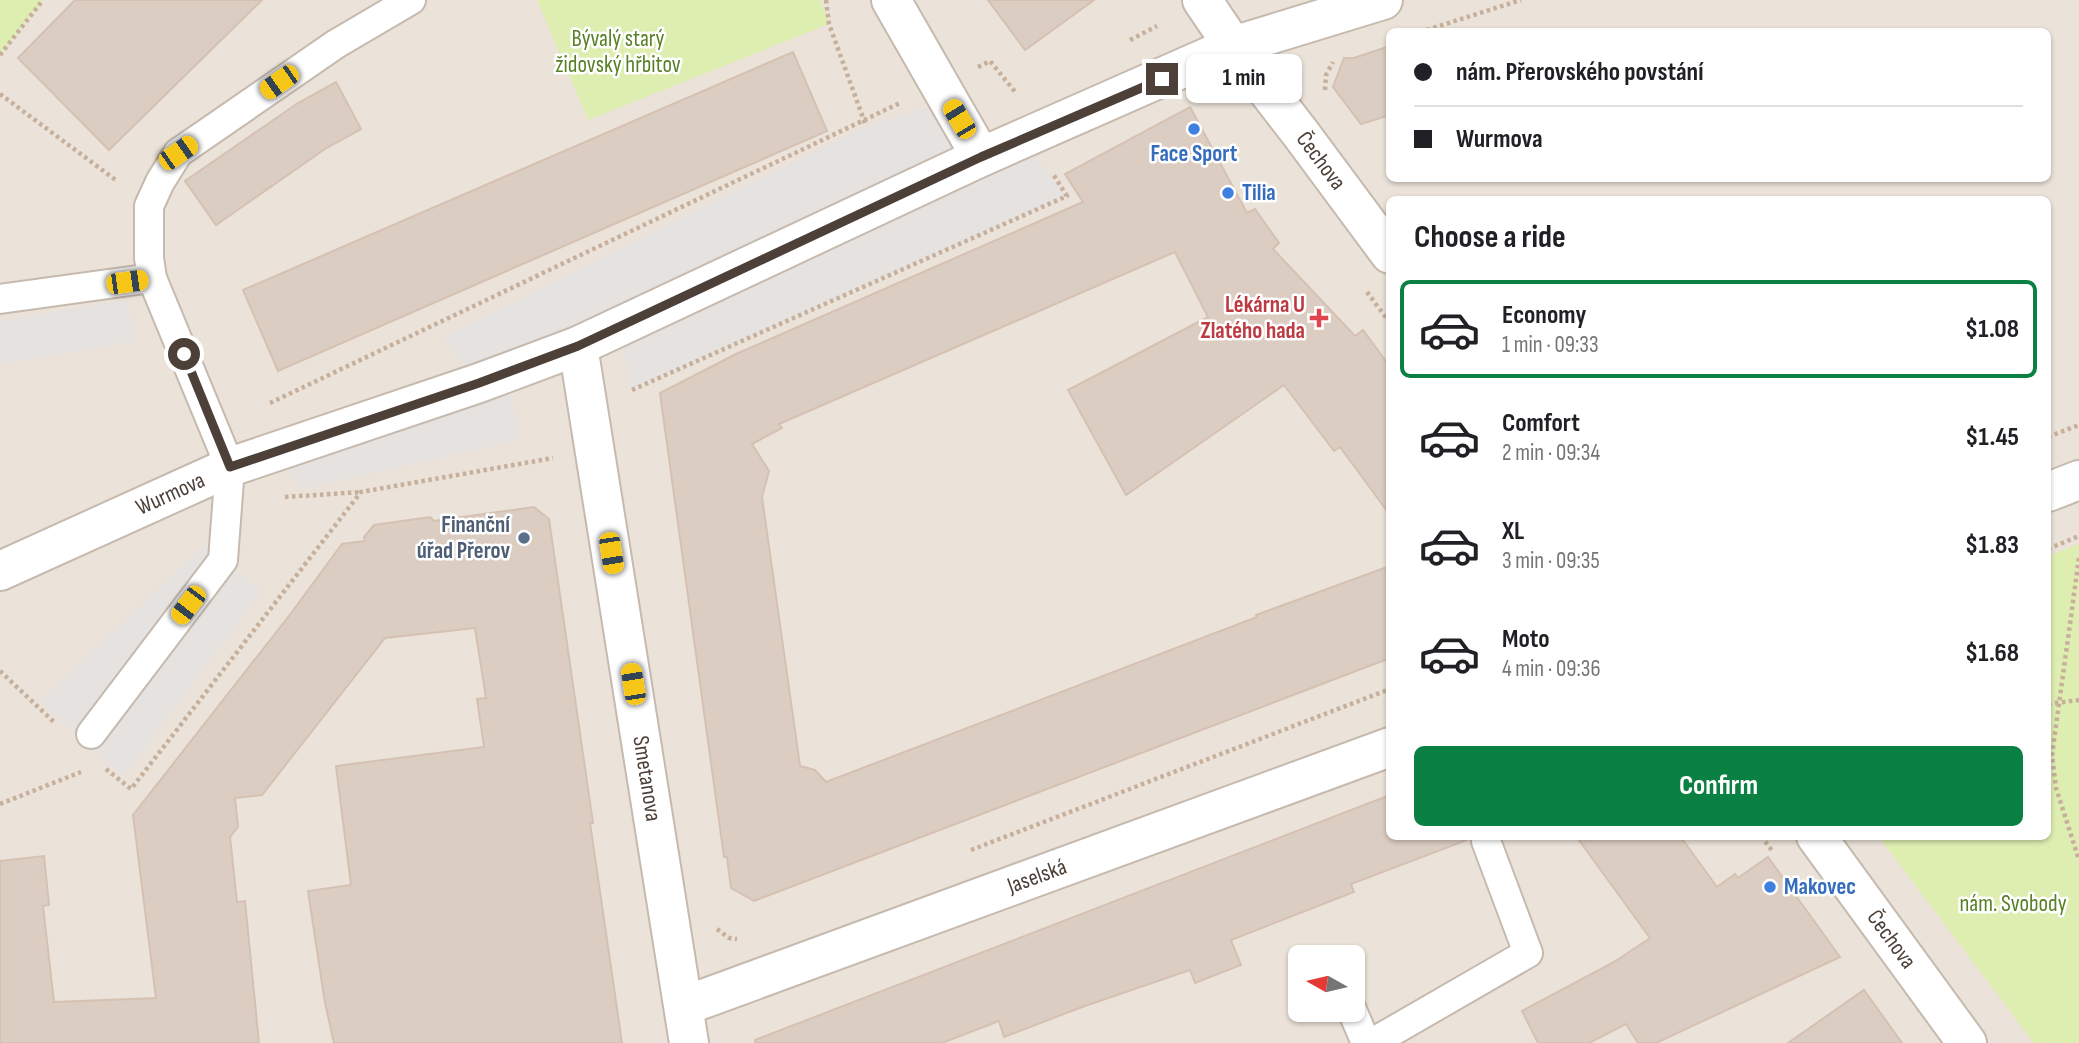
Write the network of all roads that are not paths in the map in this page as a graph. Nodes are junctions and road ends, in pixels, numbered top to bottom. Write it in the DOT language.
graph roads {
  1 [pos="411,0"];
  2 [pos="891,0"];
  3 [pos="1202,0"];
  4 [pos="1383,0"];
  5 [pos="1233,46"];
  6 [pos="981,157"];
  7 [pos="1386,249"];
  8 [pos="152,278"];
  9 [pos="0,299"];
  10 [pos="578,346"];
  11 [pos="230,467"];
  12 [pos="2079,480"];
  13 [pos="2051,491"];
  14 [pos="0,571"];
  15 [pos="91,734"];
  16 [pos="1386,749"];
  17 [pos="1819,840"];
  18 [pos="1486,841"];
  19 [pos="1357,1022"];
  20 [pos="687,1025"];
  21 [pos="1366,1043"];
  22 [pos="1372,1043"];
  23 [pos="1967,1043"];
  1 -- 8 [label="lane"];
  2 -- 6 [label="street"];
  3 -- 5 [label="street, Čechova"];
  4 -- 5 [label="street, Wurmova"];
  5 -- 6 [label="street, Wurmova"];
  5 -- 7 [label="street, Čechova"];
  6 -- 10 [label="street, Wurmova"];
  8 -- 9 [label="lane"];
  8 -- 11 [label="lane"];
  10 -- 11 [label="street, Wurmova"];
  10 -- 20 [label="street, Smetanova"];
  11 -- 14 [label="street, Wurmova"];
  11 -- 15 [label="lane"];
  12 -- 13 [label="street"];
  16 -- 20 [label="street, Jaselská"];
  17 -- 23 [label="street, Čechova"];
  18 -- 22 [label="lane"];
  19 -- 21 [label="lane"];
}
